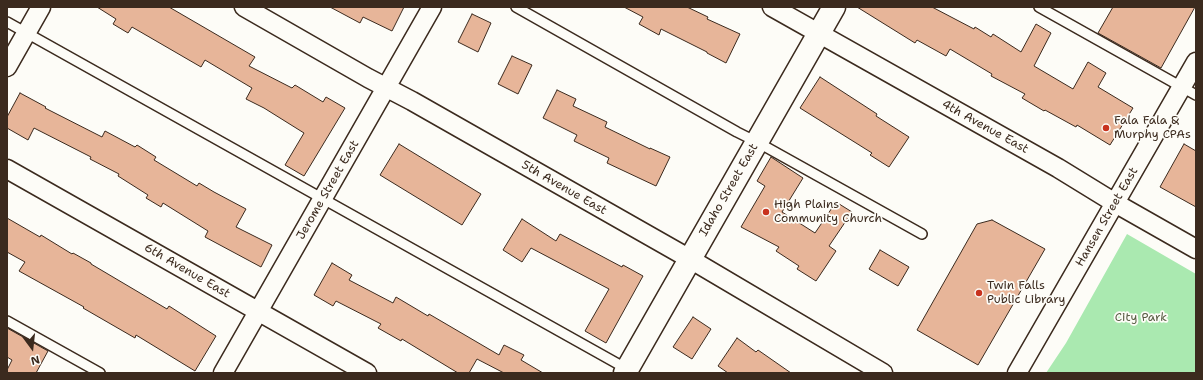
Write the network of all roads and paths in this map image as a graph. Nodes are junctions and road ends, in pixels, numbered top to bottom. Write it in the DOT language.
graph roads {
  1 [pos="42,7"];
  2 [pos="244,7"];
  3 [pos="432,7"];
  4 [pos="516,7"];
  5 [pos="772,7"];
  6 [pos="834,7"];
  7 [pos="1039,7"];
  8 [pos="7,22"];
  9 [pos="27,32"];
  10 [pos="819,34"];
  11 [pos="1196,62"];
  12 [pos="7,67"];
  13 [pos="386,88"];
  14 [pos="1189,91"];
  15 [pos="757,142"];
  16 [pos="7,169"];
  17 [pos="323,198"];
  18 [pos="1115,202"];
  19 [pos="922,234"];
  20 [pos="1196,249"];
  21 [pos="690,259"];
  22 [pos="259,312"];
  23 [pos="7,321"];
  24 [pos="629,372"];
  25 [pos="100,373"];
  26 [pos="223,373"];
  27 [pos="366,373"];
  28 [pos="882,373"];
  29 [pos="1017,373"];
  1 -- 9 [label="street"];
  2 -- 13 [label="street, 5th Avenue East"];
  3 -- 13 [label="street, Jerome Street East"];
  4 -- 15 [label="lane"];
  5 -- 10 [label="street, 4th Avenue East"];
  6 -- 10 [label="street, Idaho Street East"];
  7 -- 14 [label="lane"];
  8 -- 9 [label="lane"];
  9 -- 12 [label="street"];
  9 -- 17 [label="lane"];
  10 -- 15 [label="street, Idaho Street East"];
  10 -- 18 [label="street, 4th Avenue East"];
  11 -- 14 [label="street, Hansen Street East"];
  13 -- 17 [label="street, Jerome Street East"];
  13 -- 21 [label="street, 5th Avenue East"];
  14 -- 18 [label="street, Hansen Street East"];
  15 -- 19 [label="lane"];
  15 -- 21 [label="street, Idaho Street East"];
  16 -- 22 [label="street, 6th Avenue East"];
  17 -- 22 [label="street, Jerome Street East"];
  17 -- 24 [label="lane"];
  18 -- 20 [label="street, 4th Avenue East"];
  18 -- 29 [label="street, Hansen Street East"];
  21 -- 24 [label="street, Idaho Street East"];
  21 -- 28 [label="street, 5th Avenue East"];
  22 -- 26 [label="street, Jerome Street East"];
  22 -- 27 [label="street, 6th Avenue East"];
  23 -- 25 [label="lane"];
}
